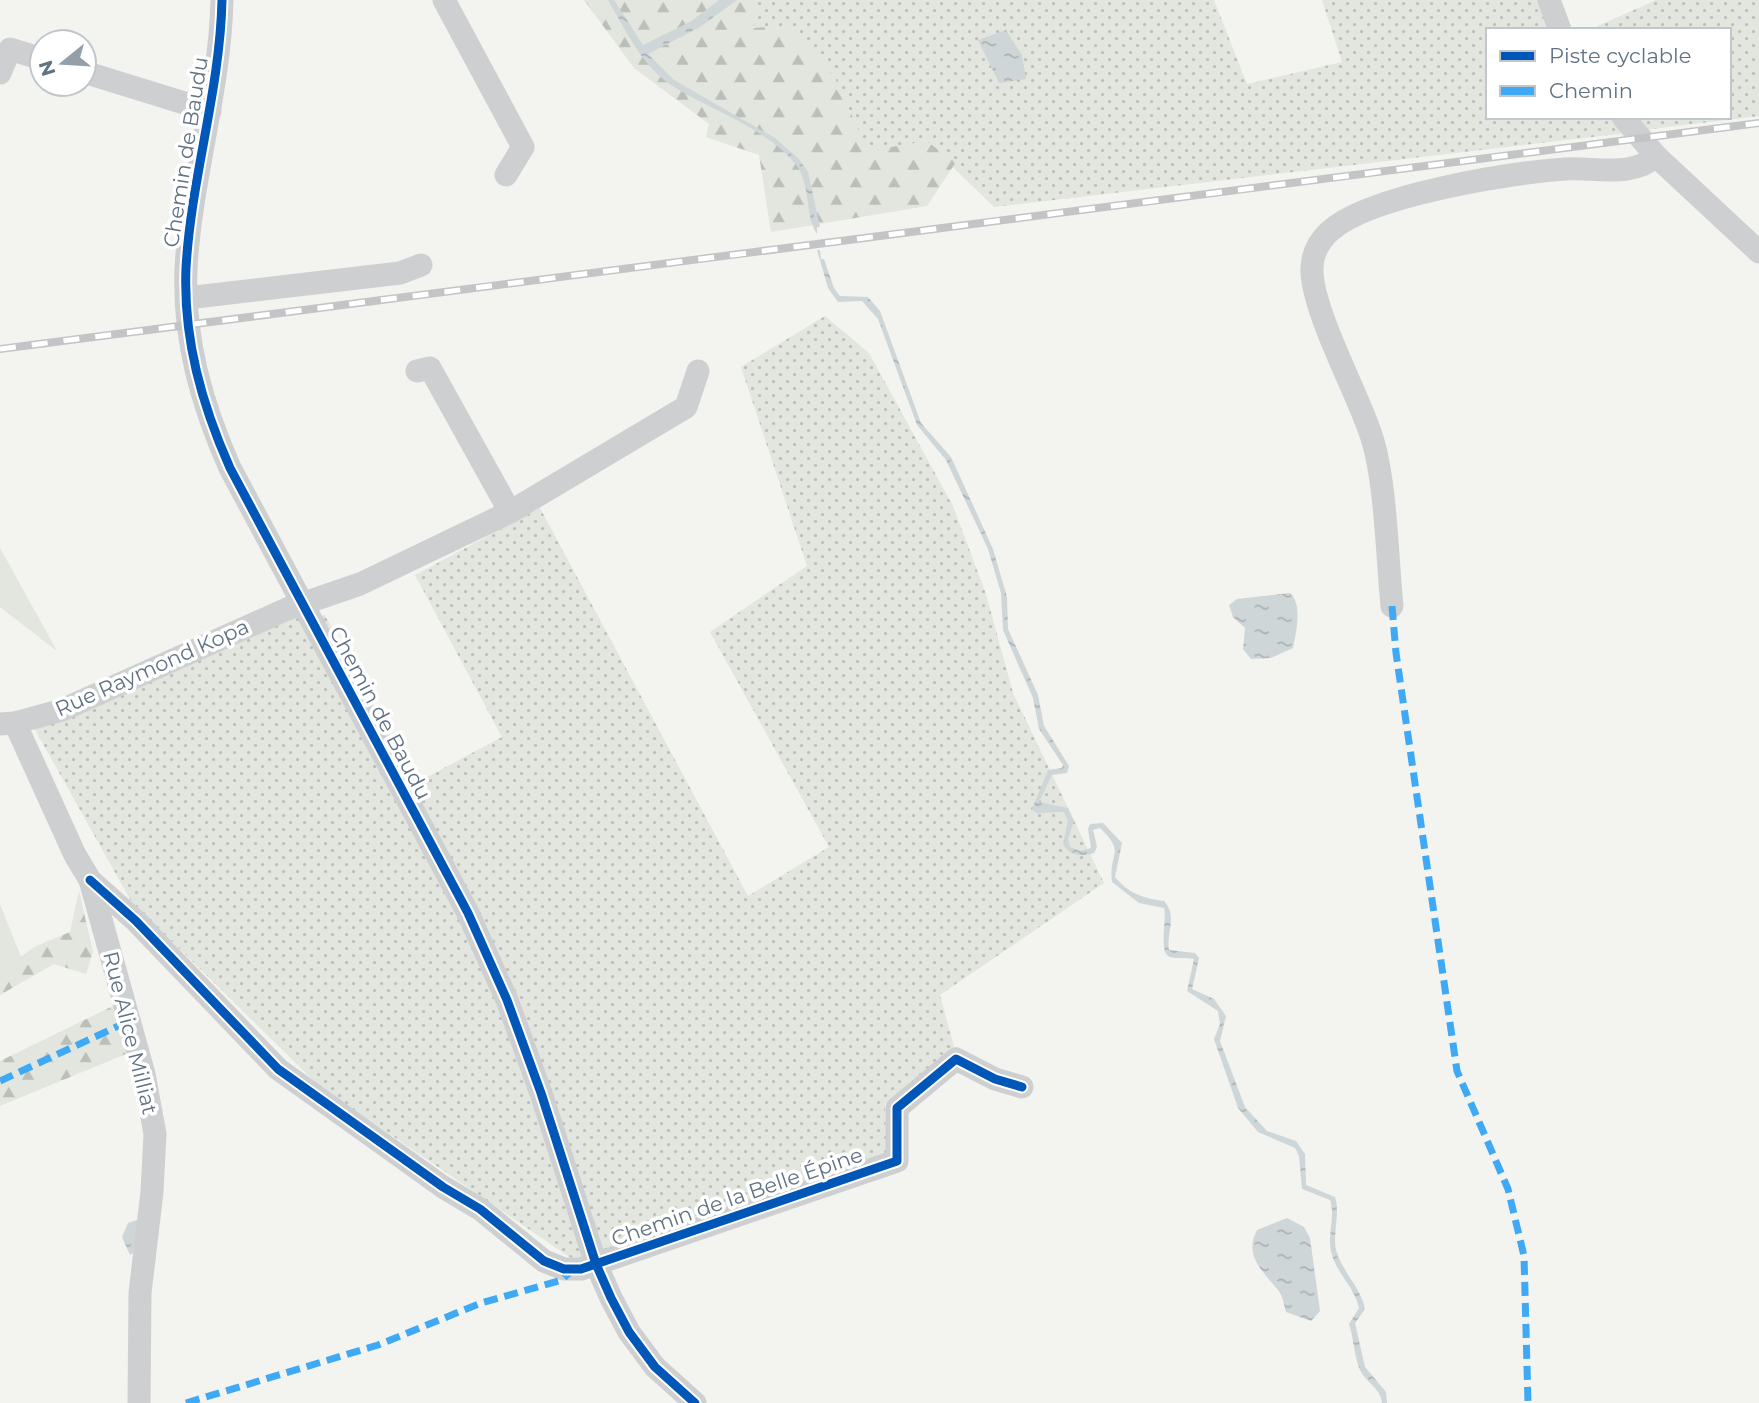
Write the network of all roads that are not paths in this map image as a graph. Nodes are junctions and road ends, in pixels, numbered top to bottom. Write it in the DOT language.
graph roads {
  1 [pos="222,0"];
  2 [pos="444,0"];
  3 [pos="1549,0"];
  4 [pos="1559,28"];
  5 [pos="28,55"];
  6 [pos="0,74"];
  7 [pos="98,76"];
  8 [pos="210,111"];
  9 [pos="1625,119"];
  10 [pos="1656,156"];
  11 [pos="506,175"];
  12 [pos="1759,252"];
  13 [pos="421,265"];
  14 [pos="187,298"];
  15 [pos="417,371"];
  16 [pos="698,372"];
  17 [pos="510,512"];
  18 [pos="301,603"];
  19 [pos="1392,606"];
  20 [pos="8,723"];
  21 [pos="90,880"];
  22 [pos="1022,1087"];
  23 [pos="596,1264"];
  24 [pos="139,1403"];
  25 [pos="695,1403"];
  1 -- 8 [label="street, Chemin de Baudu"];
  2 -- 11 [label="street"];
  3 -- 4 [label="street"];
  5 -- 6 [label="street"];
  7 -- 8 [label="street"];
  8 -- 14 [label="street, Chemin de Baudu"];
  9 -- 10 [label="street"];
  10 -- 12 [label="street"];
  10 -- 19 [label="street"];
  13 -- 14 [label="street"];
  14 -- 18 [label="street, Chemin de Baudu"];
  15 -- 17 [label="street"];
  16 -- 17 [label="street, Rue Raymond Kopa"];
  17 -- 18 [label="street, Rue Raymond Kopa"];
  18 -- 20 [label="street, Rue Raymond Kopa"];
  18 -- 23 [label="street, Chemin de Baudu"];
  20 -- 21 [label="street, Rue Alice Milliat"];
  21 -- 23 [label="street"];
  21 -- 24 [label="street, Rue Alice Milliat"];
  22 -- 23 [label="street, Chemin de la Belle Épine"];
  23 -- 25 [label="street, Chemin de Baudu"];
}
